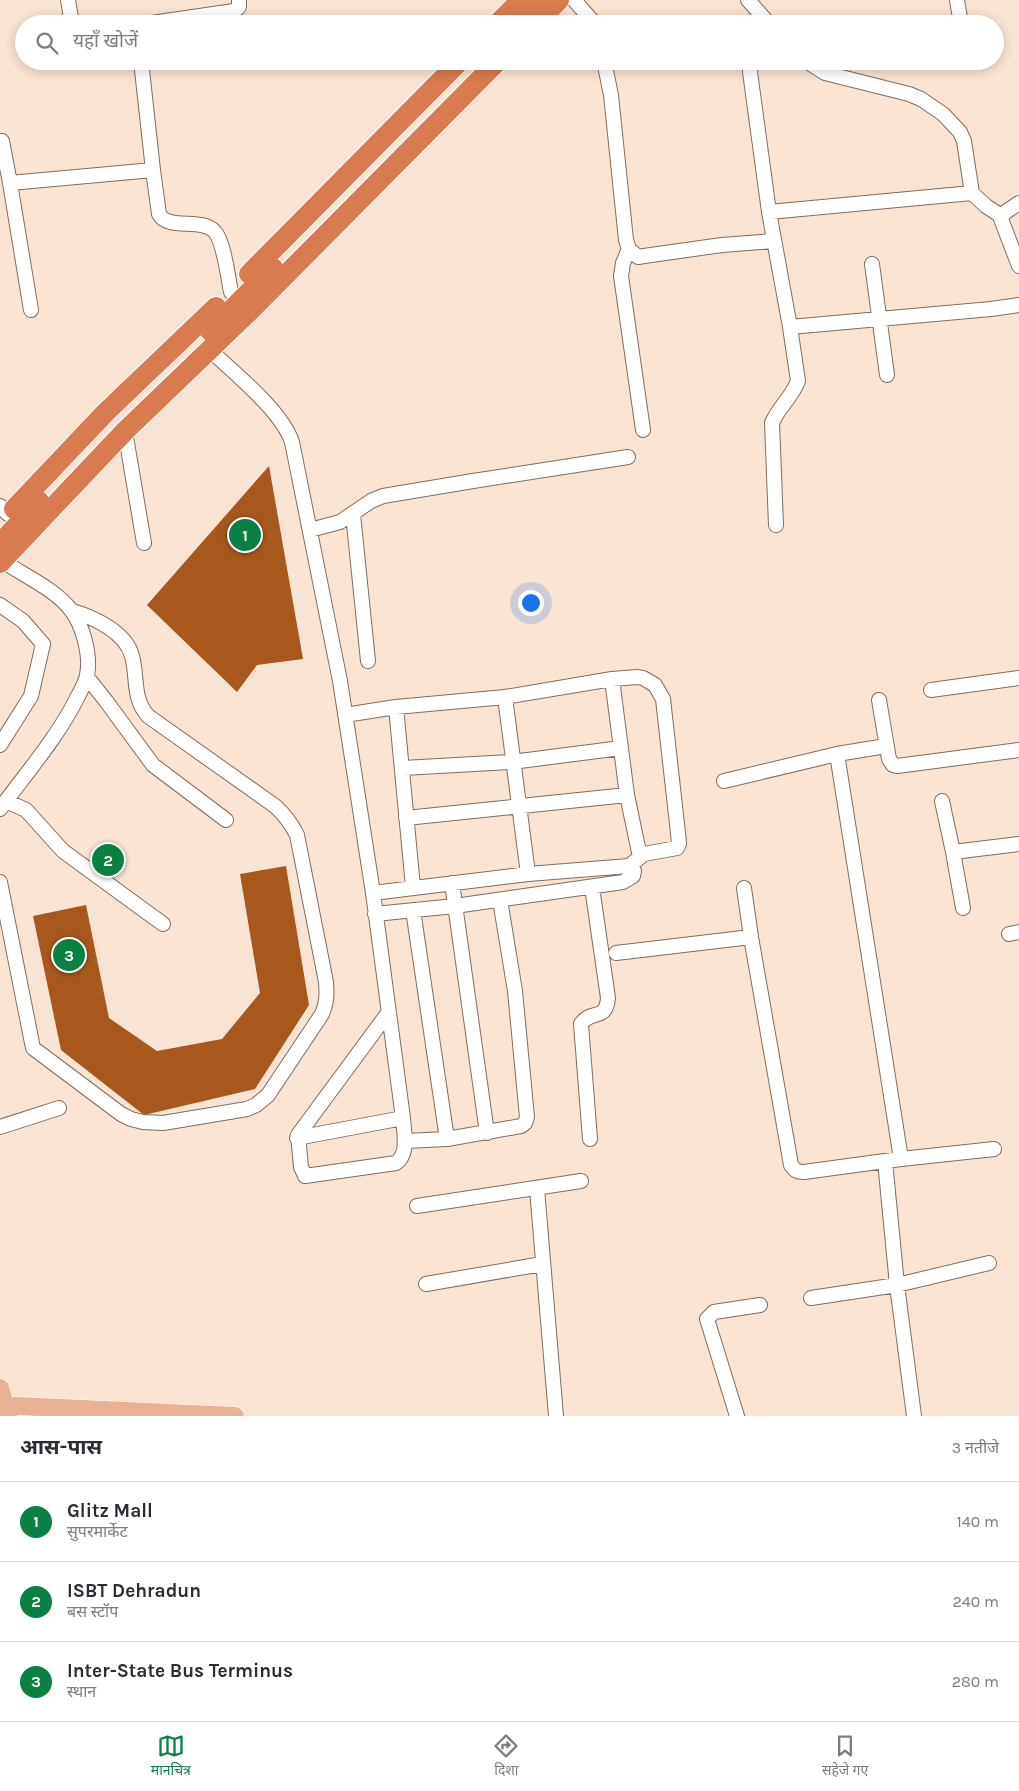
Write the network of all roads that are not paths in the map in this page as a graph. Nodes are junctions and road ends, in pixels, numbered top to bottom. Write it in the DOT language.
graph roads {
  1 [pos="68,0"];
  2 [pos="239,0"];
  3 [pos="520,0"];
  4 [pos="540,0"];
  5 [pos="559,0"];
  6 [pos="574,0"];
  7 [pos="748,0"];
  8 [pos="957,0"];
  9 [pos="70,15"];
  10 [pos="202,15"];
  11 [pos="506,15"];
  12 [pos="525,15"];
  13 [pos="545,15"];
  14 [pos="587,15"];
  15 [pos="761,15"];
  16 [pos="960,15"];
  17 [pos="142,70"];
  18 [pos="451,70"];
  19 [pos="470,70"];
  20 [pos="489,70"];
  21 [pos="606,70"];
  22 [pos="750,70"];
  23 [pos="821,70"];
  24 [pos="2,141"];
  25 [pos="153,170"];
  26 [pos="10,183"];
  27 [pos="972,193"];
  28 [pos="1019,203"];
  29 [pos="768,212"];
  30 [pos="1001,216"];
  31 [pos="773,241"];
  32 [pos="629,249"];
  33 [pos="872,264"];
  34 [pos="1019,266"];
  35 [pos="231,292"];
  36 [pos="1019,305"];
  37 [pos="31,310"];
  38 [pos="880,320"];
  39 [pos="790,327"];
  40 [pos="210,350"];
  41 [pos="887,375"];
  42 [pos="644,430"];
  43 [pos="125,431"];
  44 [pos="628,457"];
  45 [pos="3,514"];
  46 [pos="352,514"];
  47 [pos="776,525"];
  48 [pos="310,530"];
  49 [pos="144,543"];
  50 [pos="0,557"];
  51 [pos="0,605"];
  52 [pos="72,610"];
  53 [pos="368,661"];
  54 [pos="87,677"];
  55 [pos="1019,678"];
  56 [pos="612,680"];
  57 [pos="931,690"];
  58 [pos="505,697"];
  59 [pos="879,700"];
  60 [pos="396,707"];
  61 [pos="345,715"];
  62 [pos="0,745"];
  63 [pos="886,746"];
  64 [pos="621,748"];
  65 [pos="1019,750"];
  66 [pos="837,754"];
  67 [pos="512,762"];
  68 [pos="403,768"];
  69 [pos="724,781"];
  70 [pos="626,795"];
  71 [pos="942,801"];
  72 [pos="3,805"];
  73 [pos="518,806"];
  74 [pos="406,818"];
  75 [pos="226,820"];
  76 [pos="1019,844"];
  77 [pos="952,852"];
  78 [pos="634,861"];
  79 [pos="535,874"];
  80 [pos="0,882"];
  81 [pos="452,883"];
  82 [pos="413,887"];
  83 [pos="592,887"];
  84 [pos="744,888"];
  85 [pos="373,893"];
  86 [pos="545,894"];
  87 [pos="500,900"];
  88 [pos="455,906"];
  89 [pos="963,908"];
  90 [pos="413,910"];
  91 [pos="375,914"];
  92 [pos="163,924"];
  93 [pos="751,937"];
  94 [pos="616,953"];
  95 [pos="388,1013"];
  96 [pos="59,1108"];
  97 [pos="404,1118"];
  98 [pos="0,1127"];
  99 [pos="487,1133"];
  100 [pos="297,1138"];
  101 [pos="447,1139"];
  102 [pos="590,1139"];
  103 [pos="405,1141"];
  104 [pos="994,1149"];
  105 [pos="900,1159"];
  106 [pos="885,1161"];
  107 [pos="581,1181"];
  108 [pos="537,1189"];
  109 [pos="417,1206"];
  110 [pos="989,1263"];
  111 [pos="542,1264"];
  112 [pos="426,1284"];
  113 [pos="897,1285"];
  114 [pos="811,1298"];
  115 [pos="760,1305"];
  116 [pos="0,1388"];
  117 [pos="5,1410"];
  118 [pos="235,1416"];
  119 [pos="556,1416"];
  120 [pos="737,1416"];
  121 [pos="914,1416"];
  1 -- 9 [label="street"];
  2 -- 10 [label="street"];
  3 -- 11 [label="highway"];
  4 -- 12 [label="highway"];
  5 -- 13 [label="highway"];
  6 -- 14 [label="street"];
  7 -- 15 [label="street"];
  8 -- 16 [label="street"];
  17 -- 25 [label="street"];
  18 -- 35 [label="highway"];
  19 -- 50 [label="highway"];
  20 -- 40 [label="highway"];
  21 -- 32 [label="street"];
  22 -- 29 [label="street"];
  23 -- 27 [label="street"];
  24 -- 26 [label="street"];
  25 -- 26 [label="street"];
  25 -- 35 [label="street"];
  26 -- 37 [label="street"];
  27 -- 29 [label="street"];
  27 -- 30 [label="street"];
  28 -- 30 [label="street"];
  29 -- 31 [label="street"];
  30 -- 34 [label="street"];
  31 -- 32 [label="street"];
  31 -- 39 [label="street"];
  32 -- 42 [label="street"];
  33 -- 38 [label="street"];
  35 -- 45 [label="highway"];
  36 -- 38 [label="street"];
  38 -- 39 [label="street"];
  38 -- 41 [label="street"];
  39 -- 47 [label="street"];
  40 -- 43 [label="highway"];
  40 -- 48 [label="street"];
  43 -- 49 [label="street"];
  43 -- 50 [label="highway"];
  44 -- 46 [label="street"];
  46 -- 48 [label="street"];
  46 -- 53 [label="street"];
  48 -- 61 [label="street"];
  50 -- 52 [label="street"];
  51 -- 62 [label="street"];
  52 -- 54 [label="street"];
  52 -- 80 [label="street"];
  54 -- 72 [label="street"];
  54 -- 75 [label="street"];
  55 -- 57 [label="street"];
  56 -- 58 [label="street"];
  56 -- 64 [label="street"];
  56 -- 78 [label="street"];
  58 -- 60 [label="street"];
  58 -- 67 [label="street"];
  59 -- 63 [label="street"];
  60 -- 61 [label="street"];
  60 -- 68 [label="street"];
  61 -- 85 [label="street"];
  63 -- 65 [label="street"];
  63 -- 66 [label="street"];
  64 -- 67 [label="street"];
  64 -- 70 [label="street"];
  66 -- 69 [label="street"];
  66 -- 105 [label="street"];
  67 -- 68 [label="street"];
  67 -- 73 [label="street"];
  68 -- 74 [label="street"];
  70 -- 73 [label="street"];
  70 -- 78 [label="street"];
  71 -- 77 [label="street"];
  72 -- 92 [label="street"];
  73 -- 74 [label="street"];
  73 -- 79 [label="street"];
  74 -- 82 [label="street"];
  76 -- 77 [label="street"];
  77 -- 89 [label="street"];
  78 -- 79 [label="street"];
  78 -- 83 [label="street"];
  79 -- 81 [label="street"];
  79 -- 86 [label="street"];
  81 -- 82 [label="street"];
  81 -- 88 [label="street"];
  82 -- 85 [label="street"];
  83 -- 86 [label="street"];
  83 -- 102 [label="street"];
  84 -- 93 [label="street"];
  85 -- 91 [label="street"];
  86 -- 87 [label="street"];
  87 -- 88 [label="street"];
  87 -- 99 [label="street"];
  88 -- 90 [label="street"];
  88 -- 99 [label="street"];
  90 -- 91 [label="street"];
  90 -- 101 [label="street"];
  91 -- 95 [label="street"];
  93 -- 94 [label="street"];
  93 -- 106 [label="street"];
  95 -- 97 [label="street"];
  95 -- 100 [label="street"];
  96 -- 98 [label="street"];
  97 -- 100 [label="street"];
  97 -- 103 [label="street"];
  99 -- 101 [label="street"];
  100 -- 103 [label="street"];
  101 -- 103 [label="street"];
  104 -- 105 [label="street"];
  105 -- 106 [label="street"];
  106 -- 113 [label="street"];
  107 -- 108 [label="street"];
  108 -- 109 [label="street"];
  108 -- 111 [label="street"];
  110 -- 113 [label="street"];
  111 -- 112 [label="street"];
  111 -- 119 [label="street"];
  113 -- 114 [label="street"];
  113 -- 121 [label="street"];
  115 -- 120 [label="street"];
  116 -- 117 [label="main road"];
  117 -- 118 [label="main road"];
}
